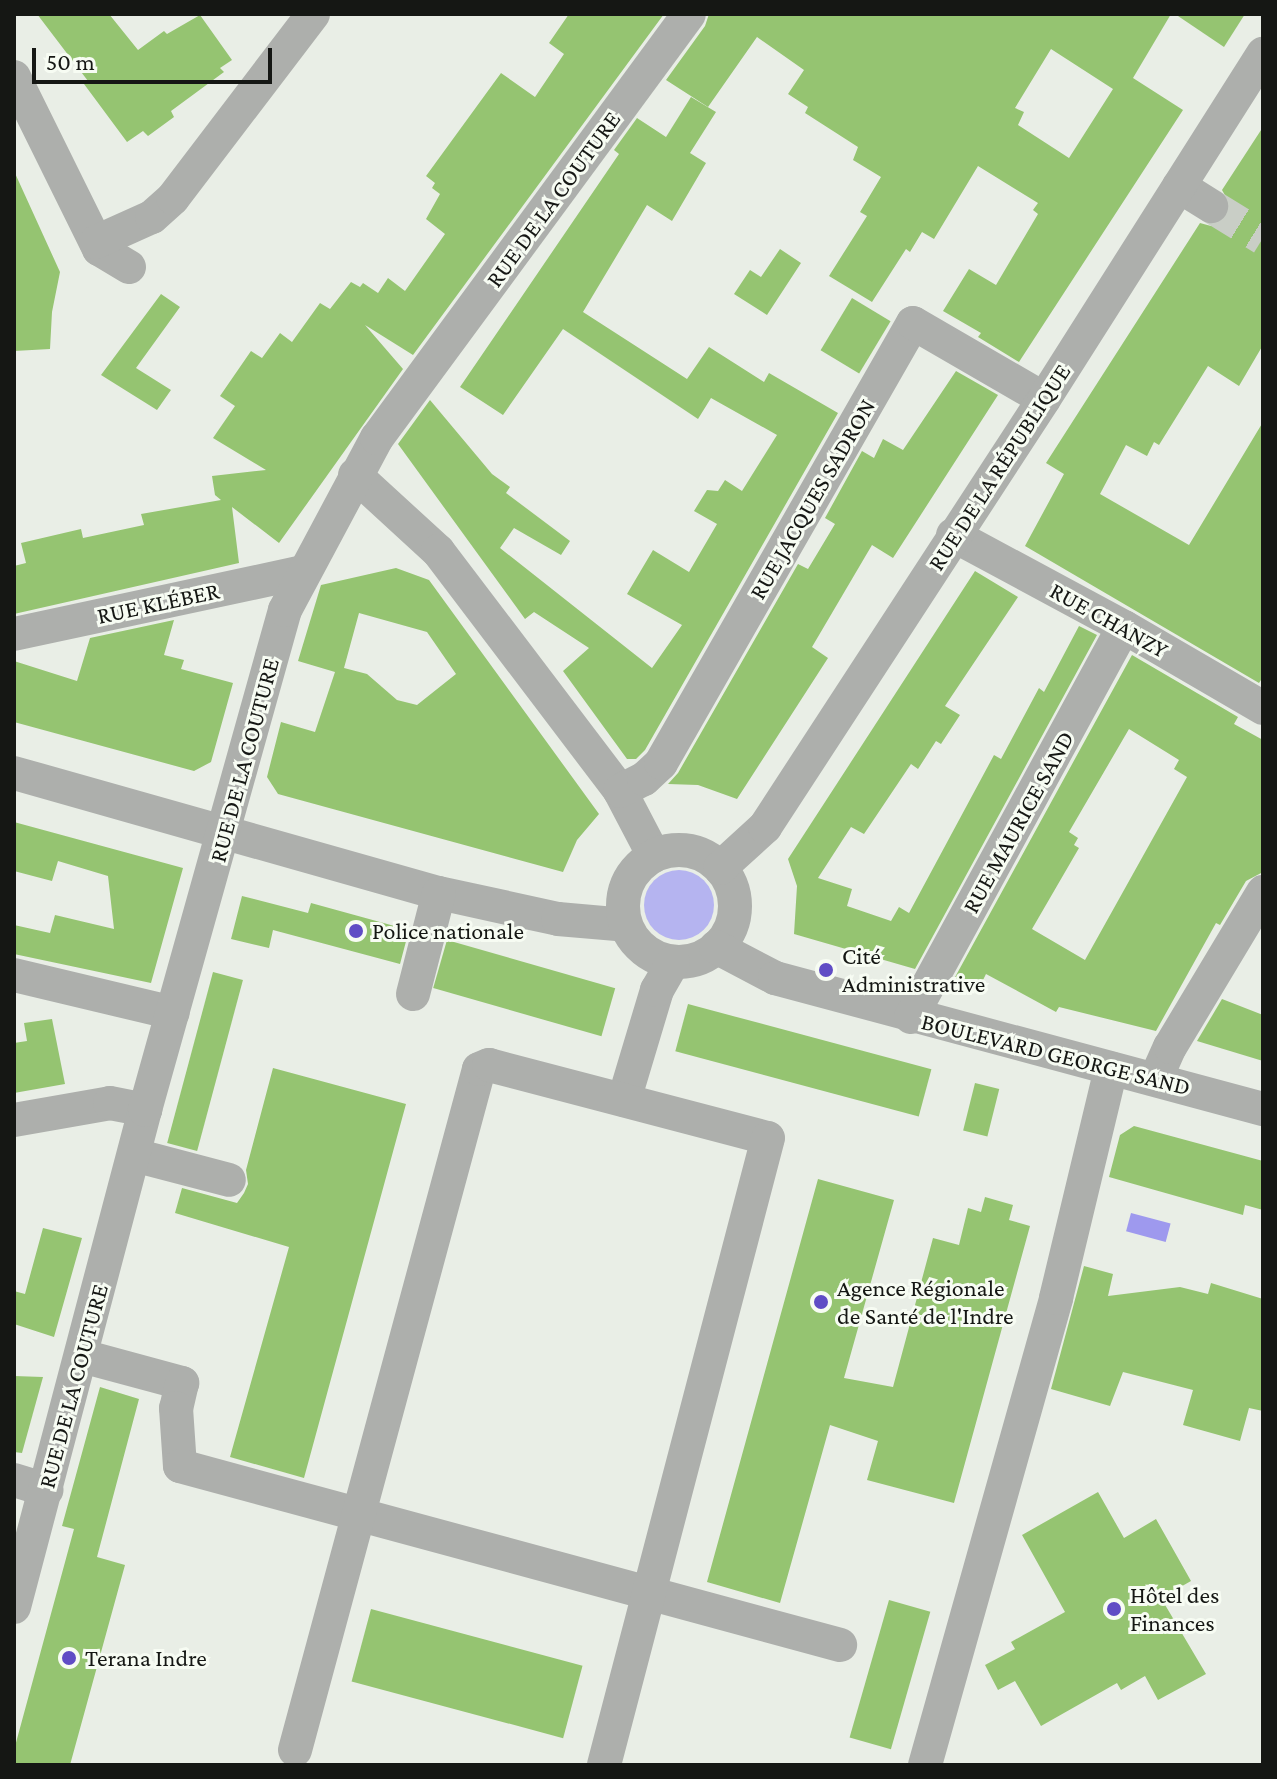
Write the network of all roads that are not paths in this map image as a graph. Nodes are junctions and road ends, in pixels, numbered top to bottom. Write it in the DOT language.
graph roads {
  1 [pos="313,14"];
  2 [pos="689,14"];
  3 [pos="1263,54"];
  4 [pos="14,77"];
  5 [pos="1179,186"];
  6 [pos="1211,206"];
  7 [pos="96,242"];
  8 [pos="129,267"];
  9 [pos="1044,399"];
  10 [pos="355,475"];
  11 [pos="953,535"];
  12 [pos="303,572"];
  13 [pos="1124,627"];
  14 [pos="14,634"];
  15 [pos="1263,708"];
  16 [pos="14,773"];
  17 [pos="620,791"];
  18 [pos="224,831"];
  19 [pos="654,856"];
  20 [pos="720,868"];
  21 [pos="439,893"];
  22 [pos="1263,894"];
  23 [pos="626,925"];
  24 [pos="716,947"];
  25 [pos="673,962"];
  26 [pos="14,975"];
  27 [pos="413,994"];
  28 [pos="173,1013"];
  29 [pos="911,1017"];
  30 [pos="1111,1069"];
  31 [pos="1156,1078"];
  32 [pos="624,1100"];
  33 [pos="1263,1109"];
  34 [pos="145,1110"];
  35 [pos="14,1120"];
  36 [pos="134,1155"];
  37 [pos="229,1180"];
  38 [pos="82,1356"];
  39 [pos="30,1485"];
  40 [pos="359,1513"];
  41 [pos="649,1592"];
  42 [pos="14,1607"];
  43 [pos="840,1645"];
  44 [pos="295,1750"];
  45 [pos="604,1765"];
  46 [pos="925,1765"];
  1 -- 7 [label="street"];
  2 -- 10 [label="street, RUE DE LA COUTURE"];
  3 -- 5 [label="street, RUE DE LA RÉPUBLIQUE"];
  4 -- 7 [label="street"];
  5 -- 6 [label="street"];
  5 -- 9 [label="street, RUE DE LA RÉPUBLIQUE"];
  7 -- 8 [label="street"];
  9 -- 11 [label="street, RUE DE LA RÉPUBLIQUE"];
  9 -- 17 [label="street, RUE JACQUES SADRON"];
  10 -- 12 [label="street, RUE DE LA COUTURE"];
  10 -- 17 [label="street"];
  11 -- 13 [label="street, RUE CHANZY"];
  11 -- 20 [label="street, RUE DE LA RÉPUBLIQUE"];
  12 -- 14 [label="street, RUE KLÉBER"];
  12 -- 18 [label="street, RUE DE LA COUTURE"];
  13 -- 15 [label="street, RUE CHANZY"];
  13 -- 29 [label="street, RUE MAURICE SAND"];
  16 -- 18 [label="street"];
  17 -- 19 [label="street"];
  18 -- 21 [label="street"];
  18 -- 28 [label="street, RUE DE LA COUTURE"];
  19 -- 20 [label="street"];
  19 -- 23 [label="street"];
  20 -- 24 [label="street"];
  21 -- 23 [label="street"];
  21 -- 27 [label="street"];
  22 -- 31 [label="street"];
  23 -- 25 [label="street"];
  24 -- 25 [label="street"];
  24 -- 29 [label="street, BOULEVARD GEORGE SAND"];
  25 -- 32 [label="street"];
  26 -- 28 [label="street"];
  28 -- 34 [label="street, RUE DE LA COUTURE"];
  29 -- 30 [label="street, BOULEVARD GEORGE SAND"];
  30 -- 31 [label="street, BOULEVARD GEORGE SAND"];
  30 -- 46 [label="street"];
  31 -- 33 [label="street, BOULEVARD GEORGE SAND"];
  32 -- 40 [label="street"];
  32 -- 41 [label="street"];
  34 -- 35 [label="street"];
  34 -- 36 [label="street, RUE DE LA COUTURE"];
  36 -- 37 [label="street"];
  36 -- 38 [label="street, RUE DE LA COUTURE"];
  38 -- 39 [label="street, RUE DE LA COUTURE"];
  38 -- 40 [label="street"];
  39 -- 42 [label="street, RUE DE LA COUTURE"];
  40 -- 41 [label="street"];
  40 -- 44 [label="street"];
  41 -- 43 [label="street"];
  41 -- 45 [label="street"];
}
